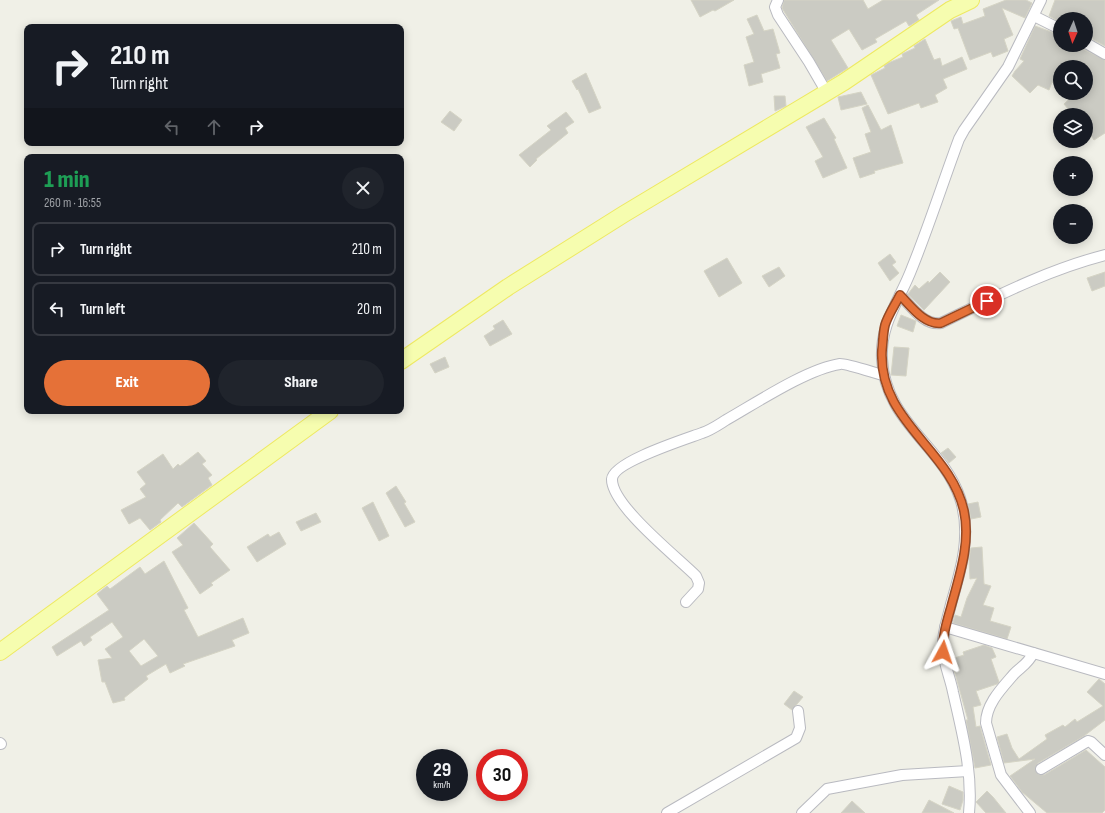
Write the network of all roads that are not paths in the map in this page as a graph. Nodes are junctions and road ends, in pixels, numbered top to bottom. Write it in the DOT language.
graph roads {
  1 [pos="778,0"];
  2 [pos="971,0"];
  3 [pos="1041,0"];
  4 [pos="947,5"];
  5 [pos="1034,16"];
  6 [pos="1053,26"];
  7 [pos="1093,47"];
  8 [pos="1105,54"];
  9 [pos="827,93"];
  10 [pos="1105,255"];
  11 [pos="900,295"];
  12 [pos="404,359"];
  13 [pos="883,375"];
  14 [pos="326,414"];
  15 [pos="686,602"];
  16 [pos="945,627"];
  17 [pos="0,652"];
  18 [pos="1030,652"];
  19 [pos="1105,674"];
  20 [pos="798,711"];
  21 [pos="1105,755"];
  22 [pos="1041,769"];
  23 [pos="969,774"];
  24 [pos="667,813"];
  25 [pos="802,813"];
  26 [pos="969,813"];
  27 [pos="1030,813"];
  1 -- 9 [label="street"];
  2 -- 4 [label="main road"];
  3 -- 5 [label="street"];
  4 -- 9 [label="main road"];
  5 -- 6 [label="street"];
  5 -- 11 [label="street"];
  7 -- 8 [label="street"];
  9 -- 12 [label="main road"];
  10 -- 11 [label="street"];
  11 -- 13 [label="street"];
  13 -- 15 [label="street"];
  13 -- 16 [label="street"];
  14 -- 17 [label="main road"];
  16 -- 18 [label="street"];
  16 -- 23 [label="street"];
  18 -- 19 [label="street"];
  18 -- 27 [label="street"];
  20 -- 24 [label="street"];
  21 -- 22 [label="street"];
  23 -- 25 [label="street"];
  23 -- 26 [label="street"];
}
